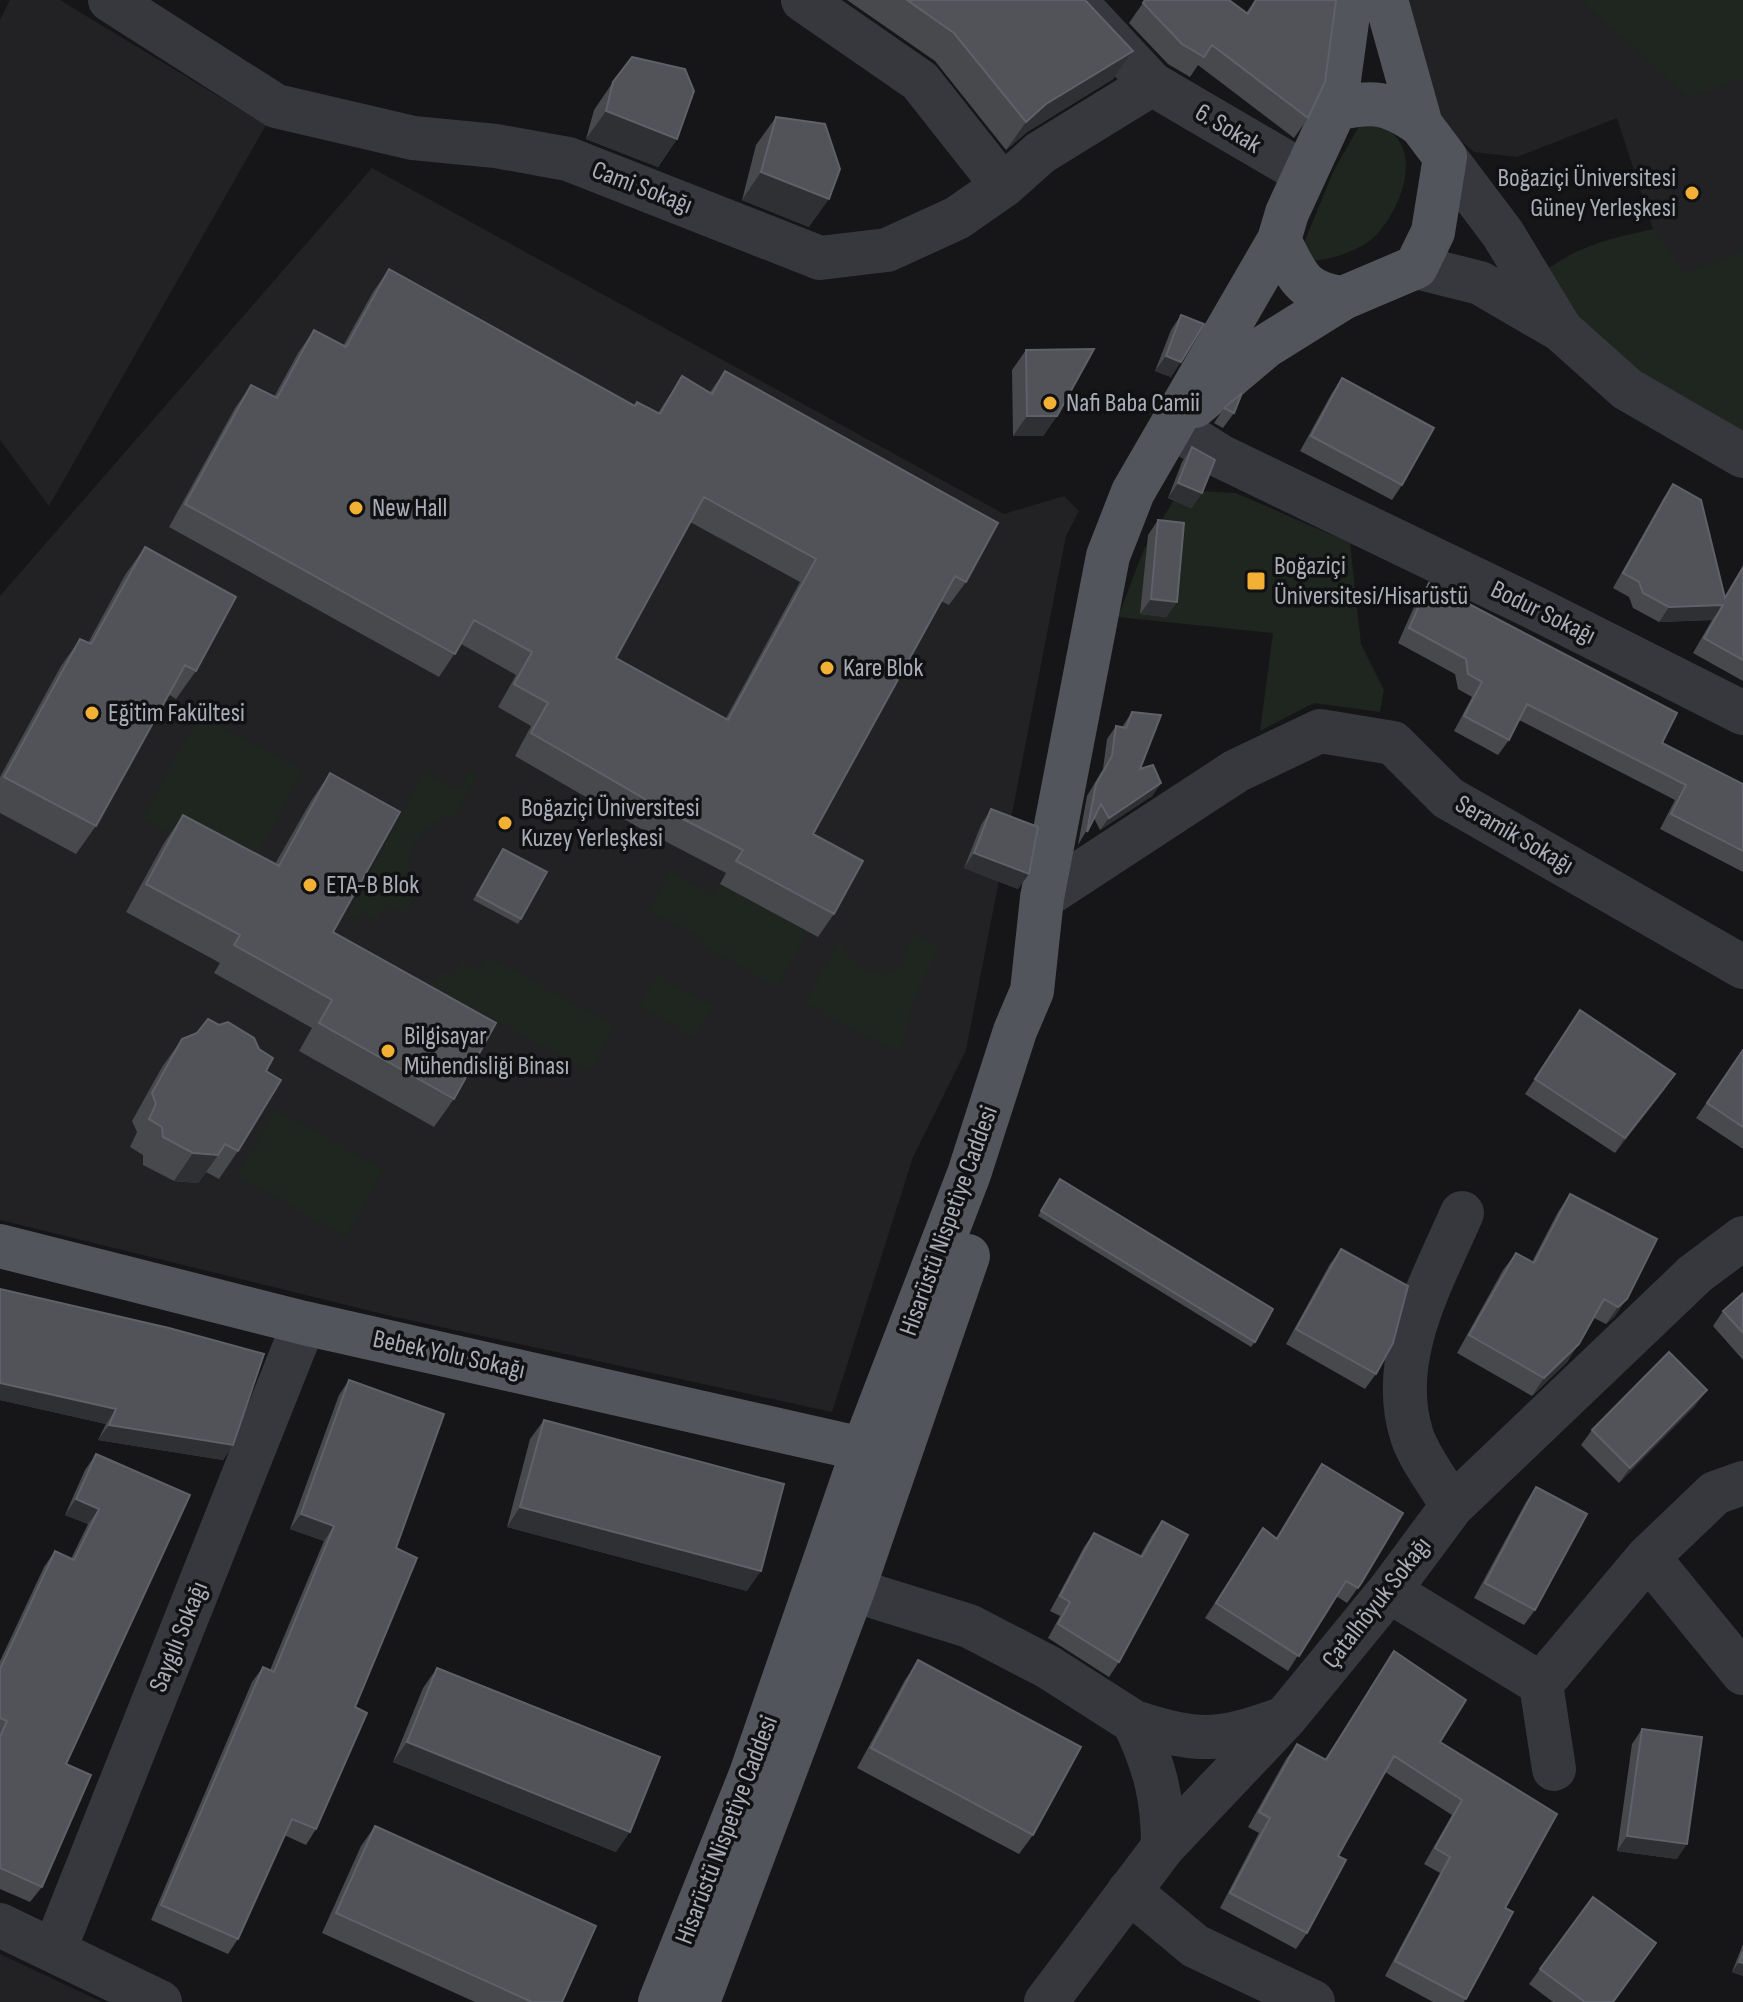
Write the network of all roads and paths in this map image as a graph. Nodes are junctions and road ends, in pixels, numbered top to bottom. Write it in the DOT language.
graph roads {
  1 [pos="110,0"];
  2 [pos="803,0"];
  3 [pos="1074,0"];
  4 [pos="1350,0"];
  5 [pos="1386,0"];
  6 [pos="1152,84"];
  7 [pos="1335,109"];
  8 [pos="1433,141"];
  9 [pos="1304,173"];
  10 [pos="1003,186"];
  11 [pos="1279,240"];
  12 [pos="1416,267"];
  13 [pos="1343,298"];
  14 [pos="1561,330"];
  15 [pos="1172,426"];
  16 [pos="1743,456"];
  17 [pos="1743,713"];
  18 [pos="1042,898"];
  19 [pos="1743,967"];
  20 [pos="1462,1213"];
  21 [pos="1743,1238"];
  22 [pos="0,1246"];
  23 [pos="304,1323"];
  24 [pos="882,1452"];
  25 [pos="1743,1483"];
  26 [pos="1452,1506"];
  27 [pos="1648,1557"];
  28 [pos="853,1590"];
  29 [pos="1389,1591"];
  30 [pos="1743,1673"];
  31 [pos="1541,1684"];
  32 [pos="1285,1718"];
  33 [pos="1134,1722"];
  34 [pos="1554,1769"];
  35 [pos="1163,1847"];
  36 [pos="1129,1891"];
  37 [pos="0,1925"];
  38 [pos="54,1951"];
  39 [pos="160,2002"];
  40 [pos="660,2002"];
  41 [pos="698,2002"];
  42 [pos="1046,2002"];
  43 [pos="1313,2002"];
  1 -- 10 [label="street, Cami Sokağı"];
  2 -- 10 [label="street"];
  3 -- 6 [label="street, 6. Sokak"];
  4 -- 7 [label="main road, Hisarüstü Nispetiye Caddesi"];
  5 -- 8 [label="main road"];
  6 -- 9 [label="street, 6. Sokak"];
  6 -- 10 [label="street, Cami Sokağı"];
  7 -- 8 [label="main road"];
  7 -- 9 [label="main road, Hisarüstü Nispetiye Caddesi"];
  8 -- 12 [label="main road"];
  8 -- 14 [label="street"];
  9 -- 11 [label="main road, Hisarüstü Nispetiye Caddesi"];
  11 -- 13 [label="main road"];
  11 -- 15 [label="main road, Hisarüstü Nispetiye Caddesi"];
  12 -- 13 [label="main road, Hisarüstü Nispetiye Caddesi"];
  12 -- 14 [label="street"];
  13 -- 15 [label="main road, Hisarüstü Nispetiye Caddesi"];
  14 -- 16 [label="street"];
  15 -- 17 [label="street, Bodur Sokağı"];
  15 -- 18 [label="main road, Hisarüstü Nispetiye Caddesi"];
  18 -- 19 [label="street, Seramik Sokağı"];
  18 -- 24 [label="main road, Hisarüstü Nispetiye Caddesi"];
  20 -- 26 [label="street"];
  21 -- 26 [label="street, Çatalhöyuk Sokağı"];
  22 -- 23 [label="main road, Bebek Yolu Sokağı"];
  23 -- 24 [label="main road, Bebek Yolu Sokağı"];
  23 -- 38 [label="street, Saygılı Sokağı"];
  24 -- 28 [label="main road"];
  24 -- 40 [label="main road, Hisarüstü Nispetiye Caddesi"];
  25 -- 27 [label="street"];
  26 -- 29 [label="street, Çatalhöyuk Sokağı"];
  27 -- 30 [label="street"];
  27 -- 31 [label="street"];
  28 -- 33 [label="street"];
  28 -- 41 [label="main road"];
  29 -- 31 [label="street"];
  29 -- 32 [label="street, Çatalhöyuk Sokağı"];
  31 -- 34 [label="street"];
  32 -- 33 [label="street"];
  32 -- 35 [label="street, Çatalhöyuk Sokağı"];
  33 -- 35 [label="street"];
  35 -- 36 [label="street, Çatalhöyuk Sokağı"];
  36 -- 42 [label="street, Çatalhöyuk Sokağı"];
  36 -- 43 [label="street"];
  37 -- 38 [label="street"];
  38 -- 39 [label="street"];
}
